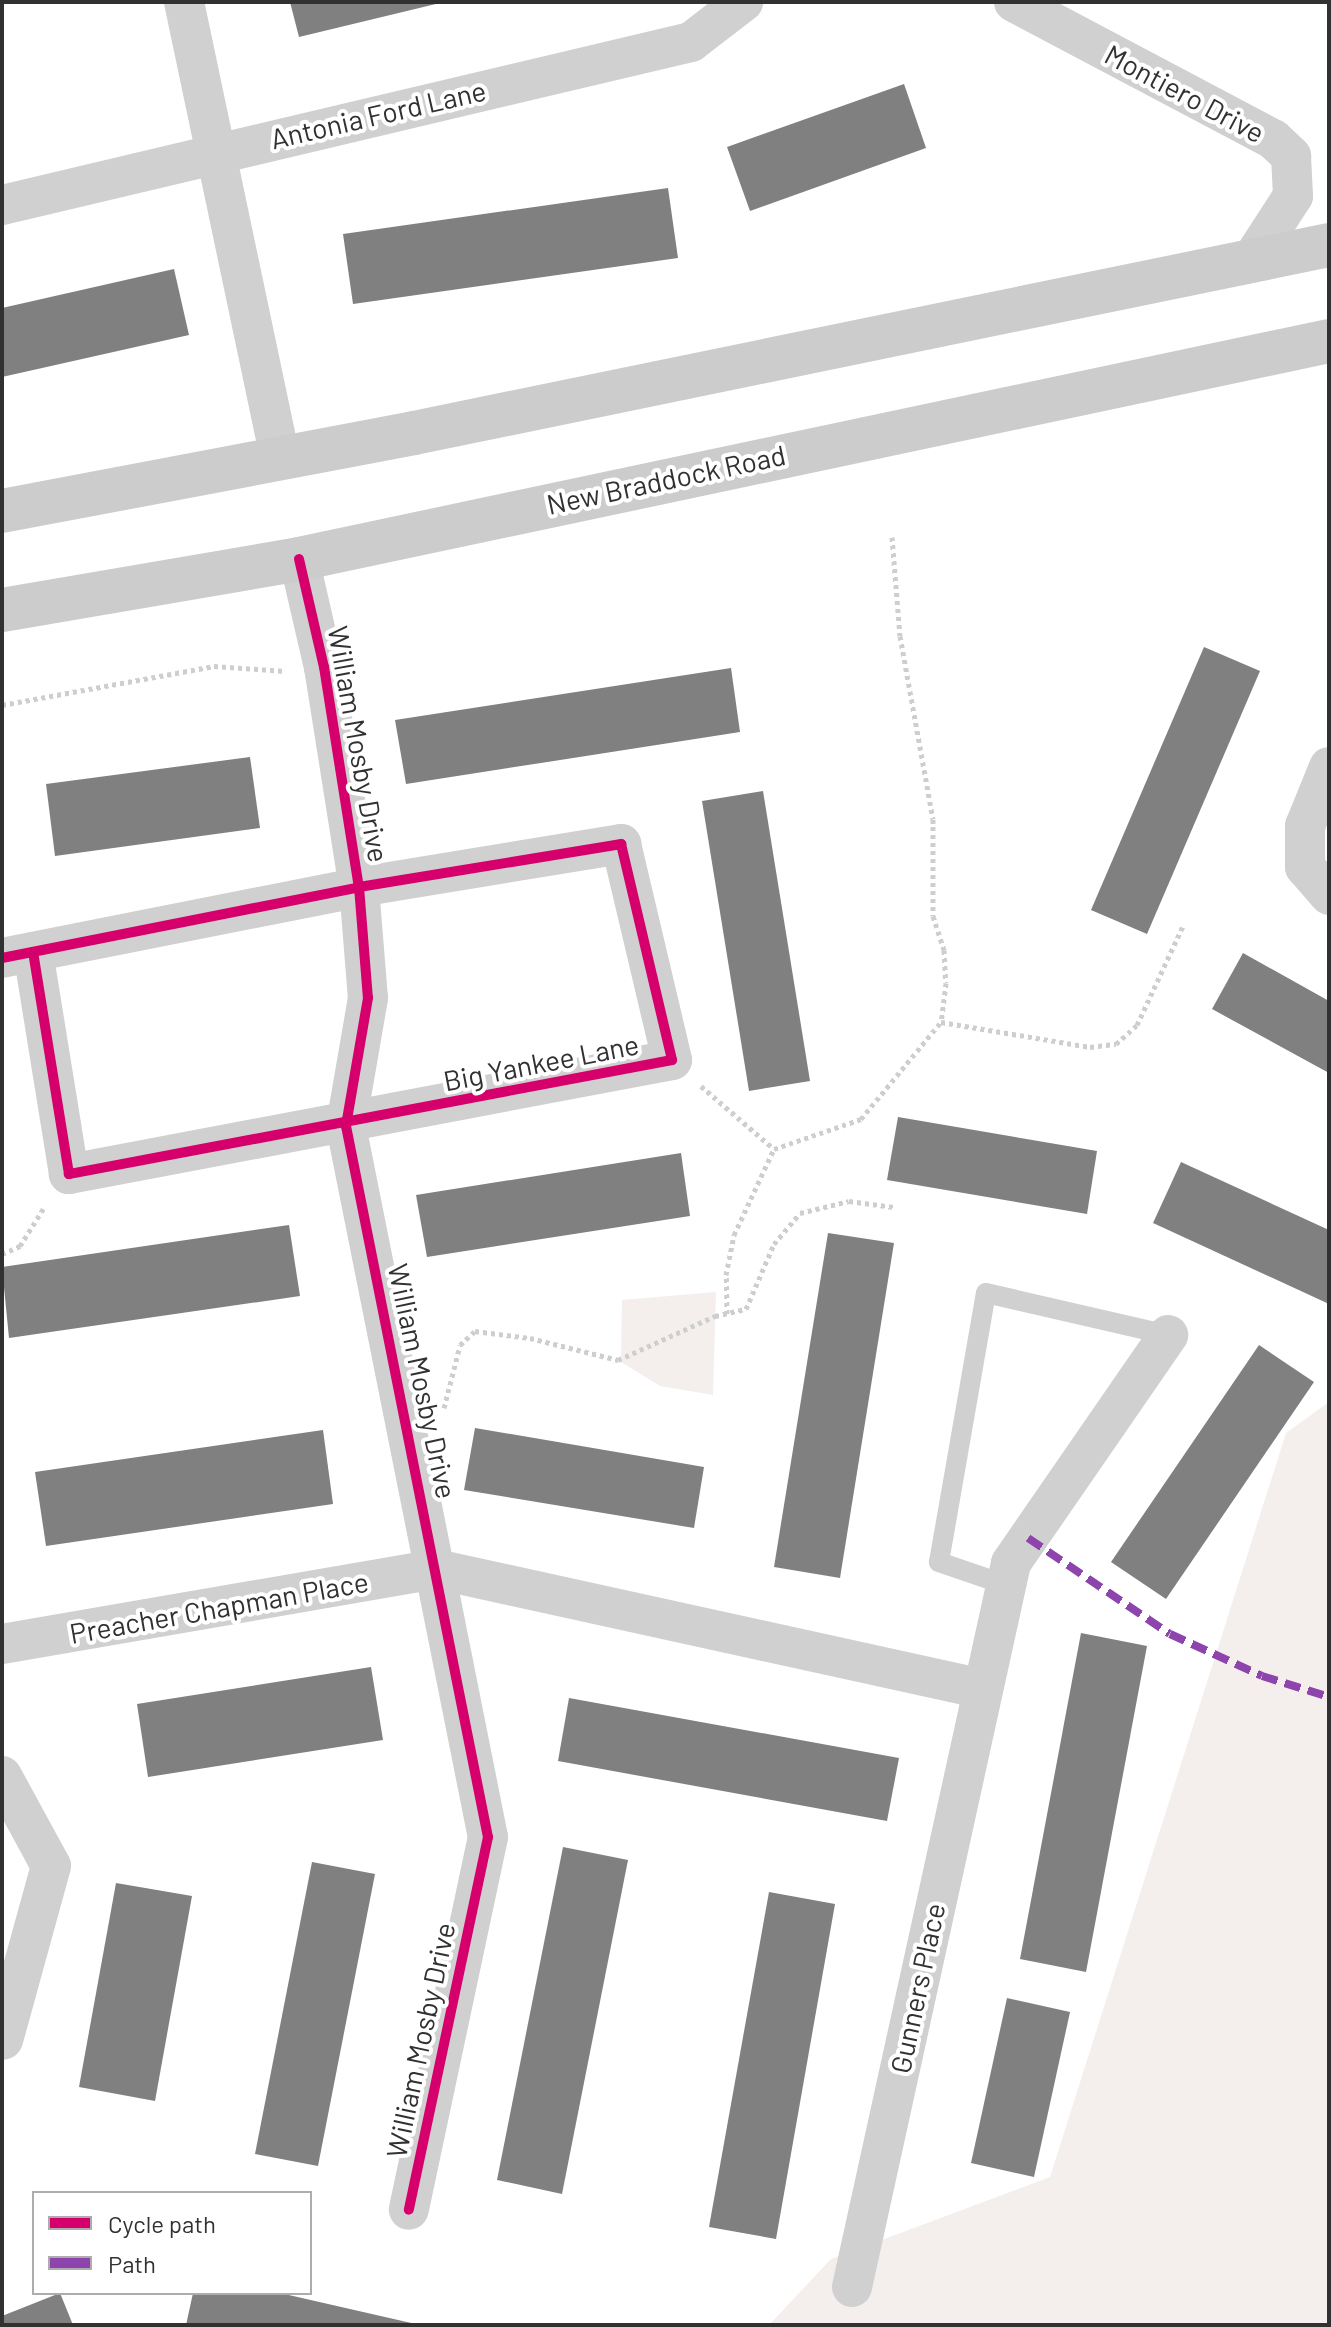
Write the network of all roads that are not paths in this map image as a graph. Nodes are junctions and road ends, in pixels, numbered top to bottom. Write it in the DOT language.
graph roads {
  1 [pos="184,2"];
  2 [pos="743,2"];
  3 [pos="1014,2"];
  4 [pos="217,152"];
  5 [pos="2,205"];
  6 [pos="1329,247"];
  7 [pos="1251,261"];
  8 [pos="1329,341"];
  9 [pos="280,458"];
  10 [pos="2,511"];
  11 [pos="299,559"];
  12 [pos="2,610"];
  13 [pos="1329,767"];
  14 [pos="359,887"];
  15 [pos="1329,895"];
  16 [pos="17,955"];
  17 [pos="346,1126"];
  18 [pos="1168,1335"];
  19 [pos="436,1569"];
  20 [pos="1006,1585"];
  21 [pos="2,1644"];
  22 [pos="983,1689"];
  23 [pos="2,1776"];
  24 [pos="3,2040"];
  25 [pos="409,2210"];
  26 [pos="852,2287"];
  1 -- 4 [label="street"];
  2 -- 4 [label="street, Antonia Ford Lane"];
  3 -- 7 [label="street, Montiero Drive"];
  4 -- 5 [label="street, Antonia Ford Lane"];
  4 -- 9 [label="street"];
  6 -- 7 [label="main road"];
  7 -- 9 [label="main road"];
  8 -- 11 [label="main road, New Braddock Road"];
  9 -- 10 [label="main road"];
  11 -- 12 [label="main road, New Braddock Road"];
  11 -- 14 [label="street, William Mosby Drive"];
  13 -- 15 [label="street"];
  14 -- 16 [label="street, Big Yankee Lane"];
  14 -- 17 [label="street, William Mosby Drive"];
  14 -- 17 [label="street, Big Yankee Lane"];
  16 -- 17 [label="street, Big Yankee Lane"];
  17 -- 19 [label="street, William Mosby Drive"];
  18 -- 20 [label="street, Gunners Place"];
  18 -- 20 [label="lane"];
  19 -- 21 [label="street, Preacher Chapman Place"];
  19 -- 22 [label="street"];
  19 -- 25 [label="street, William Mosby Drive"];
  20 -- 22 [label="street, Gunners Place"];
  22 -- 26 [label="street, Gunners Place"];
  23 -- 24 [label="street"];
}
